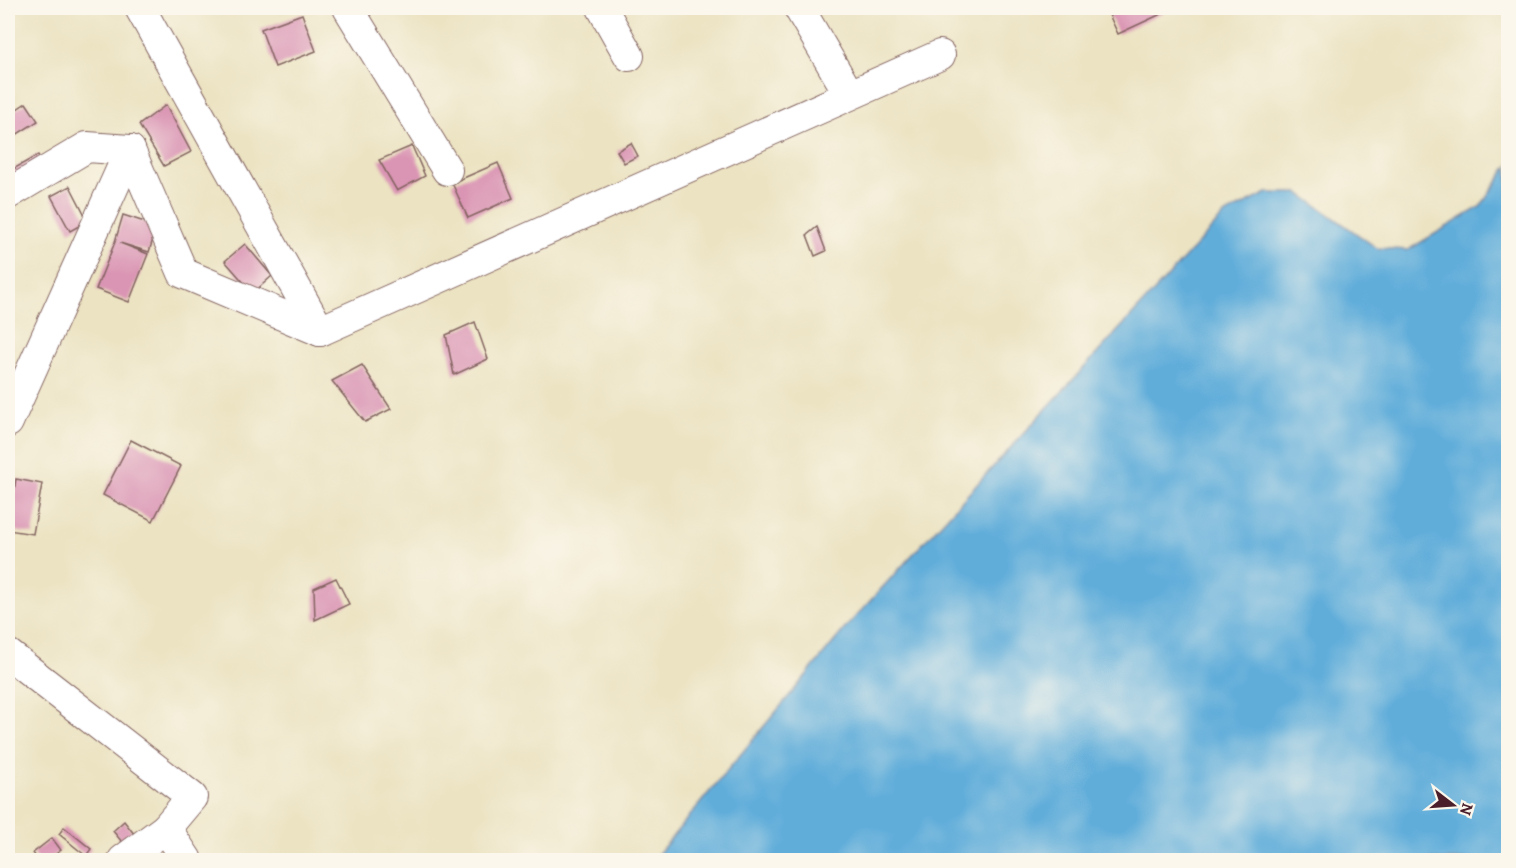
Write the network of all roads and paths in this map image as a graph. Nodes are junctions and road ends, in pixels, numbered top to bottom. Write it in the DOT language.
graph roads {
  1 [pos="140,8"];
  2 [pos="348,8"];
  3 [pos="602,8"];
  4 [pos="799,8"];
  5 [pos="940,54"];
  6 [pos="629,56"];
  7 [pos="849,94"];
  8 [pos="130,150"];
  9 [pos="447,170"];
  10 [pos="10,188"];
  11 [pos="320,331"];
  12 [pos="15,379"];
  13 [pos="8,422"];
  14 [pos="8,654"];
  15 [pos="166,828"];
  16 [pos="123,861"];
  17 [pos="187,861"];
  1 -- 11 [label="street"];
  2 -- 9 [label="street"];
  3 -- 6 [label="street"];
  4 -- 7 [label="street"];
  5 -- 7 [label="street"];
  7 -- 11 [label="street"];
  8 -- 10 [label="street"];
  8 -- 11 [label="street"];
  8 -- 12 [label="street"];
  12 -- 13 [label="street"];
  14 -- 15 [label="street"];
  15 -- 16 [label="street"];
  15 -- 17 [label="street"];
}
